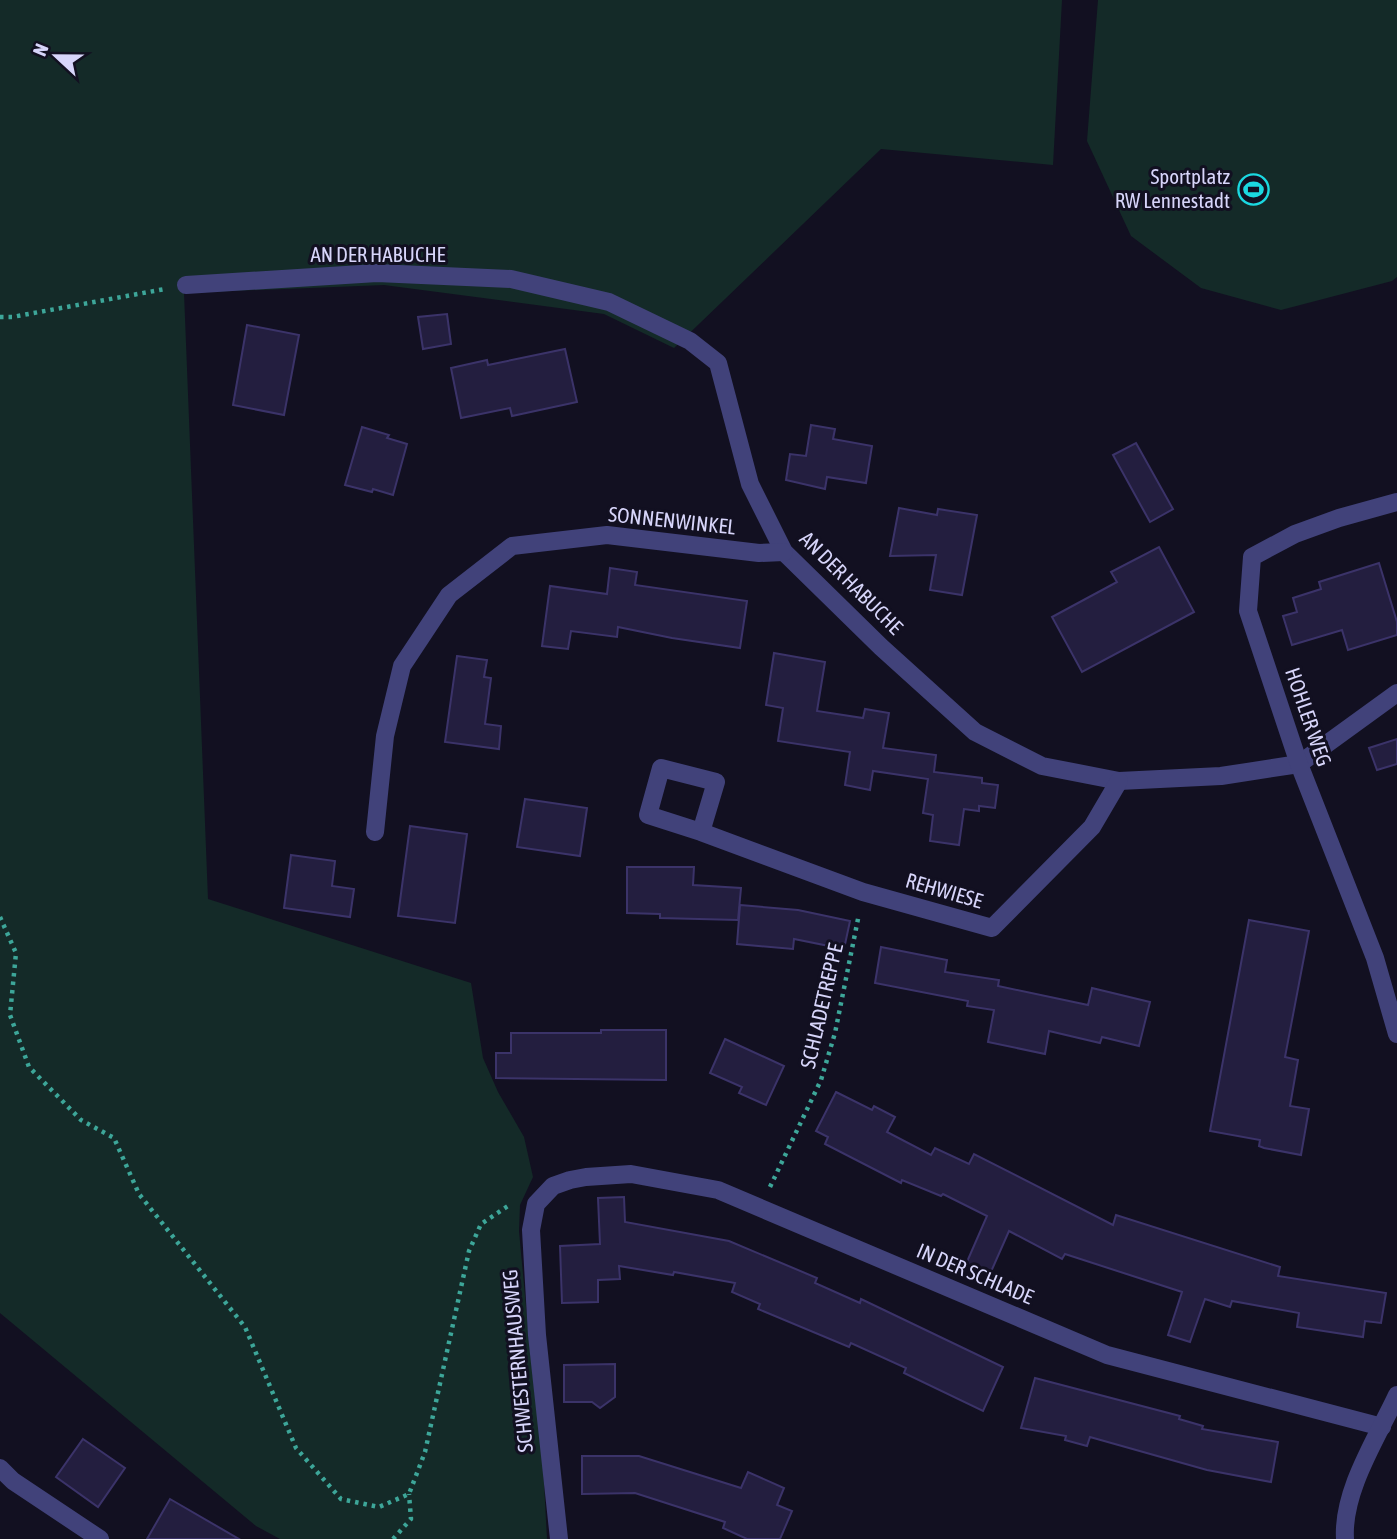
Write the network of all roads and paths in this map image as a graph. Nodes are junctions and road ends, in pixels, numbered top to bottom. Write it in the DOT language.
graph roads {
  1 [pos="186,285"];
  2 [pos="0,317"];
  3 [pos="1397,502"];
  4 [pos="784,552"];
  5 [pos="1397,693"];
  6 [pos="1299,764"];
  7 [pos="1119,781"];
  8 [pos="375,832"];
  9 [pos="701,832"];
  10 [pos="863,892"];
  11 [pos="0,916"];
  12 [pos="1397,1034"];
  13 [pos="781,1160"];
  14 [pos="553,1186"];
  15 [pos="516,1201"];
  16 [pos="1397,1395"];
  17 [pos="1382,1427"];
  18 [pos="0,1468"];
  19 [pos="409,1494"];
  20 [pos="100,1539"];
  21 [pos="393,1539"];
  22 [pos="559,1539"];
  23 [pos="1345,1539"];
  1 -- 2 [label="path"];
  1 -- 4 [label="street, AN DER HABUCHE"];
  3 -- 6 [label="street, HOHLER WEG"];
  4 -- 7 [label="street, AN DER HABUCHE"];
  4 -- 8 [label="street, SONNENWINKEL"];
  5 -- 6 [label="street"];
  6 -- 7 [label="street, AN DER HABUCHE"];
  6 -- 12 [label="street, HOHLER WEG"];
  7 -- 10 [label="street, REHWIESE"];
  9 -- 10 [label="street, REHWIESE"];
  10 -- 13 [label="path, SCHLADETREPPE"];
  11 -- 19 [label="path"];
  14 -- 17 [label="street, IN DER SCHLADE"];
  14 -- 22 [label="street, SCHWESTERNHAUSWEG"];
  15 -- 19 [label="path"];
  16 -- 17 [label="street"];
  17 -- 23 [label="street"];
  18 -- 20 [label="street"];
  19 -- 21 [label="path"];
}
